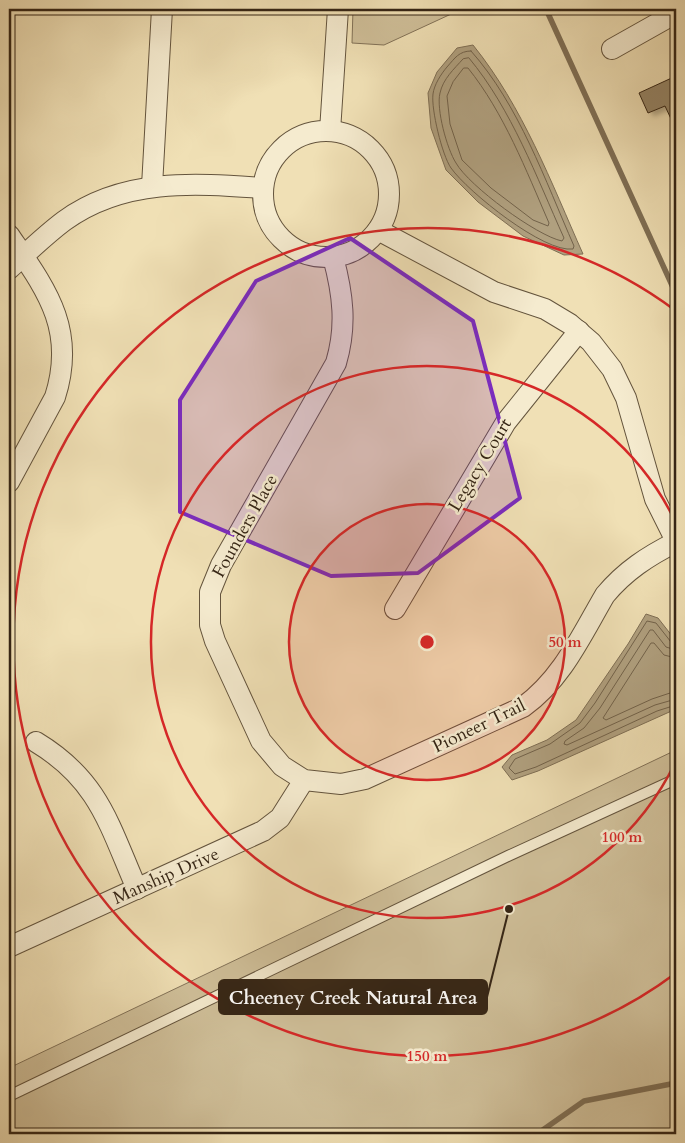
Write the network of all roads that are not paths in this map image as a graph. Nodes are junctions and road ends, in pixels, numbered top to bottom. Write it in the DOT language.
graph roads {
  1 [pos="162,9"];
  2 [pos="338,9"];
  3 [pos="676,13"];
  4 [pos="612,49"];
  5 [pos="330,131"];
  6 [pos="152,186"];
  7 [pos="262,188"];
  8 [pos="378,230"];
  9 [pos="9,235"];
  10 [pos="24,256"];
  11 [pos="333,257"];
  12 [pos="9,269"];
  13 [pos="579,331"];
  14 [pos="9,482"];
  15 [pos="676,541"];
  16 [pos="395,609"];
  17 [pos="36,742"];
  18 [pos="676,779"];
  19 [pos="304,780"];
  20 [pos="137,889"];
  21 [pos="9,947"];
  22 [pos="9,1096"];
  1 -- 6 [label="street"];
  2 -- 5 [label="street"];
  3 -- 4 [label="street"];
  5 -- 7 [label="street"];
  5 -- 8 [label="street"];
  6 -- 7 [label="street"];
  6 -- 10 [label="street"];
  7 -- 11 [label="street"];
  8 -- 11 [label="street"];
  8 -- 13 [label="street"];
  9 -- 10 [label="street"];
  10 -- 12 [label="street"];
  10 -- 14 [label="street"];
  11 -- 19 [label="street, Founders Place"];
  13 -- 15 [label="street"];
  13 -- 16 [label="street, Legacy Court"];
  15 -- 19 [label="street, Pioneer Trail"];
  17 -- 20 [label="street"];
  18 -- 22 [label="lane"];
  19 -- 20 [label="street, Manship Drive"];
  20 -- 21 [label="street, Manship Drive"];
}
